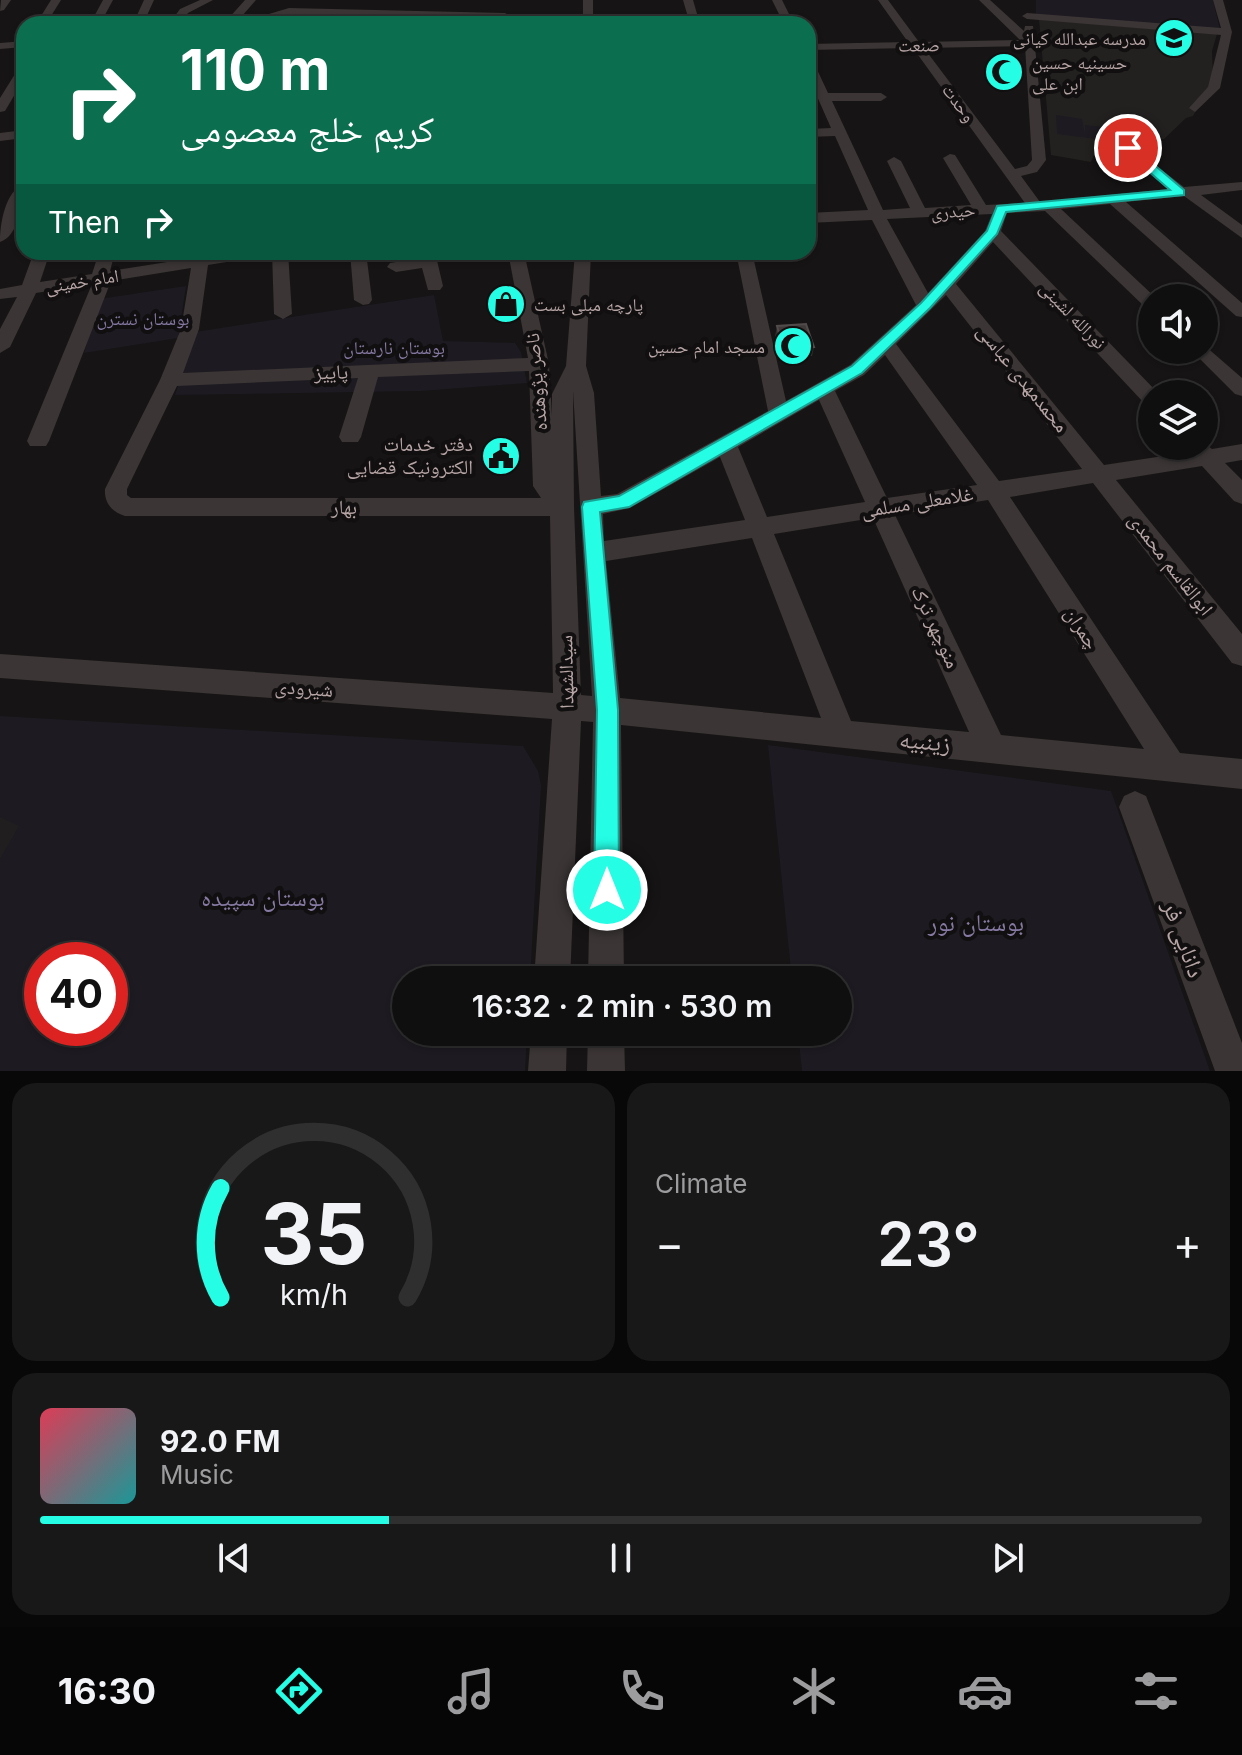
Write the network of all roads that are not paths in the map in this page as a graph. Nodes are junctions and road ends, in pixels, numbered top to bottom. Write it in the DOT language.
graph roads {
  1 [pos="6,0"];
  2 [pos="208,0"];
  3 [pos="251,0"];
  4 [pos="883,0"];
  5 [pos="984,0"];
  6 [pos="1026,0"];
  7 [pos="192,4"];
  8 [pos="291,6"];
  9 [pos="0,8"];
  10 [pos="1224,9"];
  11 [pos="333,12"];
  12 [pos="237,16"];
  13 [pos="257,16"];
  14 [pos="370,16"];
  15 [pos="1027,16"];
  16 [pos="1227,32"];
  17 [pos="1030,43"];
  18 [pos="916,45"];
  19 [pos="816,47"];
  20 [pos="816,79"];
  21 [pos="16,82"];
  22 [pos="825,97"];
  23 [pos="881,97"];
  24 [pos="0,108"];
  25 [pos="1195,108"];
  26 [pos="842,132"];
  27 [pos="816,133"];
  28 [pos="1128,148"];
  29 [pos="950,158"];
  30 [pos="894,161"];
  31 [pos="1011,174"];
  32 [pos="1242,186"];
  33 [pos="1184,192"];
  34 [pos="1113,199"];
  35 [pos="16,204"];
  36 [pos="1042,206"];
  37 [pos="992,209"];
  38 [pos="920,214"];
  39 [pos="878,216"];
  40 [pos="816,218"];
  41 [pos="993,232"];
  42 [pos="1242,233"];
  43 [pos="0,237"];
  44 [pos="39,260"];
  45 [pos="105,260"];
  46 [pos="185,260"];
  47 [pos="201,260"];
  48 [pos="280,260"];
  49 [pos="359,260"];
  50 [pos="418,260"];
  51 [pos="429,260"];
  52 [pos="519,260"];
  53 [pos="581,260"];
  54 [pos="746,260"];
  55 [pos="396,267"];
  56 [pos="103,279"];
  57 [pos="946,283"];
  58 [pos="434,286"];
  59 [pos="29,290"];
  60 [pos="1138,292"];
  61 [pos="0,294"];
  62 [pos="363,300"];
  63 [pos="926,306"];
  64 [pos="1242,312"];
  65 [pos="283,314"];
  66 [pos="886,343"];
  67 [pos="0,347"];
  68 [pos="557,352"];
  69 [pos="1216,364"];
  70 [pos="370,370"];
  71 [pos="170,380"];
  72 [pos="1138,384"];
  73 [pos="824,388"];
  74 [pos="1242,389"];
  75 [pos="779,414"];
  76 [pos="350,437"];
  77 [pos="38,441"];
  78 [pos="726,444"];
  79 [pos="1218,452"];
  80 [pos="1242,452"];
  81 [pos="1165,460"];
  82 [pos="1209,460"];
  83 [pos="1100,474"];
  84 [pos="993,490"];
  85 [pos="1242,495"];
  86 [pos="562,507"];
  87 [pos="590,507"];
  88 [pos="881,507"];
  89 [pos="758,526"];
  90 [pos="593,553"];
  91 [pos="1242,654"];
  92 [pos="0,666"];
  93 [pos="567,707"];
  94 [pos="607,710"];
  95 [pos="842,733"];
  96 [pos="991,747"];
  97 [pos="1172,767"];
  98 [pos="1242,774"];
  99 [pos="1135,807"];
  100 [pos="553,966"];
  101 [pos="606,966"];
  102 [pos="548,1046"];
  103 [pos="606,1046"];
  104 [pos="547,1071"];
  105 [pos="606,1071"];
  106 [pos="1234,1071"];
  1 -- 9 [label="street"];
  2 -- 7 [label="street"];
  3 -- 12 [label="street"];
  4 -- 18 [label="street, وحدت"];
  5 -- 17 [label="street"];
  6 -- 15 [label="street"];
  8 -- 11 [label="street"];
  8 -- 13 [label="street"];
  10 -- 16 [label="street"];
  11 -- 14 [label="street"];
  15 -- 16 [label="street"];
  15 -- 17 [label="street"];
  16 -- 25 [label="street"];
  17 -- 18 [label="street, صنعت"];
  17 -- 31 [label="street"];
  18 -- 19 [label="street, صنعت"];
  18 -- 31 [label="street, وحدت"];
  20 -- 22 [label="street"];
  21 -- 24 [label="street"];
  22 -- 23 [label="street"];
  22 -- 26 [label="street"];
  26 -- 27 [label="street"];
  26 -- 39 [label="street"];
  28 -- 33 [label="street"];
  29 -- 37 [label="street"];
  30 -- 38 [label="street"];
  31 -- 36 [label="street, وحدت"];
  32 -- 33 [label="street, حیدری"];
  33 -- 34 [label="street, حیدری"];
  33 -- 42 [label="street"];
  34 -- 36 [label="street, حیدری"];
  34 -- 64 [label="street"];
  35 -- 43 [label="street"];
  36 -- 37 [label="street, حیدری"];
  36 -- 60 [label="street, وحدت"];
  37 -- 38 [label="street, حیدری"];
  37 -- 41 [label="street"];
  38 -- 39 [label="street, حیدری"];
  39 -- 40 [label="street, حیدری"];
  39 -- 63 [label="street"];
  41 -- 57 [label="street"];
  41 -- 72 [label="street, نورالله لشینی"];
  44 -- 59 [label="street"];
  45 -- 56 [label="street"];
  46 -- 56 [label="street, امام خمینی"];
  47 -- 71 [label="street"];
  48 -- 65 [label="street"];
  49 -- 62 [label="street"];
  50 -- 55 [label="street"];
  51 -- 58 [label="street"];
  52 -- 68 [label="street, ناصر پژوهنده"];
  53 -- 68 [label="street, سیدالشهدا"];
  54 -- 75 [label="street"];
  56 -- 59 [label="street, امام خمینی"];
  56 -- 77 [label="street"];
  57 -- 63 [label="street"];
  57 -- 83 [label="street, محمدمهدی عباسی"];
  59 -- 61 [label="street, امام خمینی"];
  59 -- 67 [label="street"];
  63 -- 66 [label="street"];
  66 -- 73 [label="street"];
  66 -- 84 [label="street, چمران"];
  68 -- 70 [label="street, پاییز"];
  68 -- 86 [label="street, سیدالشهدا"];
  68 -- 86 [label="street, ناصر پژوهنده"];
  68 -- 87 [label="street, سیدالشهدا"];
  69 -- 74 [label="street"];
  70 -- 71 [label="street, پاییز"];
  70 -- 76 [label="street"];
  71 -- 86 [label="street, بهار"];
  73 -- 75 [label="street"];
  73 -- 88 [label="street, منوچهر ترک"];
  75 -- 78 [label="street"];
  78 -- 87 [label="street"];
  78 -- 89 [label="street"];
  79 -- 80 [label="street, غلامعلی مسلمی"];
  81 -- 83 [label="street, غلامعلی مسلمی"];
  82 -- 85 [label="street"];
  83 -- 84 [label="street, غلامعلی مسلمی"];
  83 -- 91 [label="street, ابوالقاسم محمدی"];
  84 -- 88 [label="street, غلامعلی مسلمی"];
  84 -- 97 [label="street, چمران"];
  86 -- 93 [label="street, سیدالشهدا"];
  87 -- 90 [label="street, سیدالشهدا"];
  88 -- 89 [label="street, غلامعلی مسلمی"];
  88 -- 96 [label="street, منوچهر ترک"];
  89 -- 90 [label="street, غلامعلی مسلمی"];
  89 -- 95 [label="street"];
  90 -- 94 [label="street, سیدالشهدا"];
  92 -- 93 [label="street, شیرودی"];
  93 -- 94 [label="street, شیرودی"];
  93 -- 100 [label="street, سیدالشهدا"];
  94 -- 95 [label="street, زینبیه"];
  94 -- 101 [label="street, سیدالشهدا"];
  95 -- 96 [label="street, زینبیه"];
  96 -- 97 [label="street, زینبیه"];
  97 -- 98 [label="street, زینبیه"];
  99 -- 106 [label="street, دانایی فر"];
  102 -- 104 [label="street"];
  103 -- 105 [label="street"];
}
